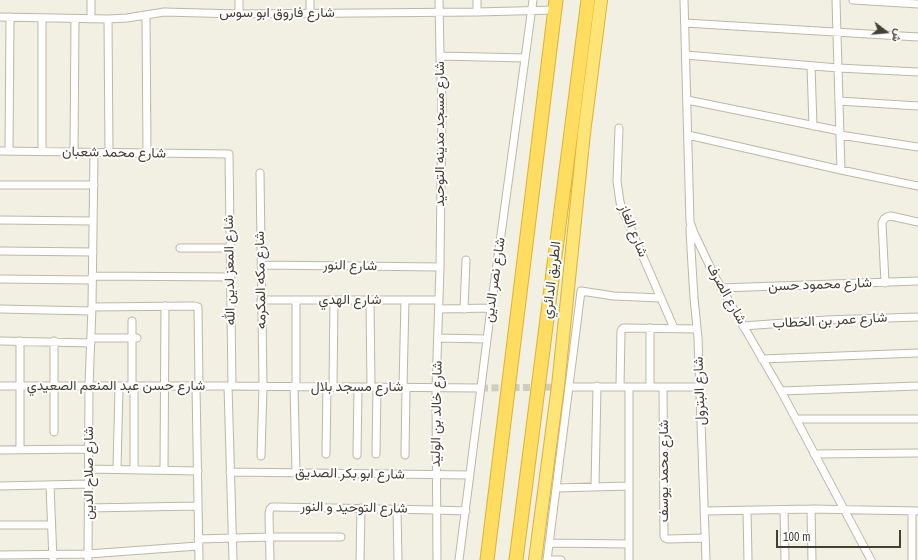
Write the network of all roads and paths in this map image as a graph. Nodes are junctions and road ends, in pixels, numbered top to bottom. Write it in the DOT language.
graph roads {
  1 [pos="91,0"];
  2 [pos="239,0"];
  3 [pos="310,0"];
  4 [pos="439,0"];
  5 [pos="477,0"];
  6 [pos="533,0"];
  7 [pos="588,0"];
  8 [pos="601,0"];
  9 [pos="684,0"];
  10 [pos="836,0"];
  11 [pos="853,0"];
  12 [pos="918,4"];
  13 [pos="555,5"];
  14 [pos="531,11"];
  15 [pos="439,12"];
  16 [pos="477,12"];
  17 [pos="310,13"];
  18 [pos="239,14"];
  19 [pos="146,15"];
  20 [pos="0,17"];
  21 [pos="10,17"];
  22 [pos="42,18"];
  23 [pos="75,19"];
  24 [pos="90,19"];
  25 [pos="108,19"];
  26 [pos="685,22"];
  27 [pos="837,32"];
  28 [pos="918,37"];
  29 [pos="686,55"];
  30 [pos="440,56"];
  31 [pos="525,58"];
  32 [pos="812,66"];
  33 [pos="838,68"];
  34 [pos="918,72"];
  35 [pos="687,100"];
  36 [pos="839,101"];
  37 [pos="918,106"];
  38 [pos="813,126"];
  39 [pos="619,128"];
  40 [pos="840,133"];
  41 [pos="688,135"];
  42 [pos="918,147"];
  43 [pos="0,151"];
  44 [pos="9,151"];
  45 [pos="42,151"];
  46 [pos="74,152"];
  47 [pos="94,152"];
  48 [pos="109,152"];
  49 [pos="147,154"];
  50 [pos="229,154"];
  51 [pos="841,170"];
  52 [pos="260,173"];
  53 [pos="0,185"];
  54 [pos="94,185"];
  55 [pos="918,186"];
  56 [pos="0,220"];
  57 [pos="93,221"];
  58 [pos="690,222"];
  59 [pos="918,222"];
  60 [pos="180,248"];
  61 [pos="230,248"];
  62 [pos="0,251"];
  63 [pos="93,252"];
  64 [pos="466,260"];
  65 [pos="261,265"];
  66 [pos="440,267"];
  67 [pos="231,277"];
  68 [pos="92,278"];
  69 [pos="0,279"];
  70 [pos="918,282"];
  71 [pos="885,283"];
  72 [pos="721,288"];
  73 [pos="661,298"];
  74 [pos="261,300"];
  75 [pos="296,300"];
  76 [pos="334,300"];
  77 [pos="370,300"];
  78 [pos="405,300"];
  79 [pos="439,300"];
  80 [pos="165,306"];
  81 [pos="491,308"];
  82 [pos="0,309"];
  83 [pos="92,309"];
  84 [pos="439,309"];
  85 [pos="464,309"];
  86 [pos="918,317"];
  87 [pos="132,321"];
  88 [pos="743,326"];
  89 [pos="650,328"];
  90 [pos="674,328"];
  91 [pos="697,329"];
  92 [pos="135,338"];
  93 [pos="438,338"];
  94 [pos="487,339"];
  95 [pos="0,341"];
  96 [pos="20,341"];
  97 [pos="91,341"];
  98 [pos="54,342"];
  99 [pos="918,352"];
  100 [pos="762,359"];
  101 [pos="0,386"];
  102 [pos="19,386"];
  103 [pos="54,386"];
  104 [pos="89,386"];
  105 [pos="119,386"];
  106 [pos="133,386"];
  107 [pos="164,386"];
  108 [pos="198,386"];
  109 [pos="230,386"];
  110 [pos="262,386"];
  111 [pos="597,386"];
  112 [pos="620,386"];
  113 [pos="918,386"];
  114 [pos="295,387"];
  115 [pos="330,387"];
  116 [pos="358,387"];
  117 [pos="374,387"];
  118 [pos="404,387"];
  119 [pos="569,387"];
  120 [pos="629,387"];
  121 [pos="650,387"];
  122 [pos="663,387"];
  123 [pos="700,387"];
  124 [pos="436,388"];
  125 [pos="481,388"];
  126 [pos="780,392"];
  127 [pos="918,419"];
  128 [pos="796,420"];
  129 [pos="54,432"];
  130 [pos="20,449"];
  131 [pos="89,449"];
  132 [pos="0,450"];
  133 [pos="918,453"];
  134 [pos="326,454"];
  135 [pos="376,454"];
  136 [pos="814,454"];
  137 [pos="357,455"];
  138 [pos="405,455"];
  139 [pos="261,456"];
  140 [pos="89,469"];
  141 [pos="117,469"];
  142 [pos="134,470"];
  143 [pos="164,470"];
  144 [pos="198,470"];
  145 [pos="230,472"];
  146 [pos="296,473"];
  147 [pos="470,475"];
  148 [pos="436,476"];
  149 [pos="89,484"];
  150 [pos="50,485"];
  151 [pos="0,486"];
  152 [pos="629,486"];
  153 [pos="595,487"];
  154 [pos="556,488"];
  155 [pos="198,506"];
  156 [pos="88,508"];
  157 [pos="361,508"];
  158 [pos="397,509"];
  159 [pos="436,510"];
  160 [pos="747,510"];
  161 [pos="784,510"];
  162 [pos="811,510"];
  163 [pos="844,510"];
  164 [pos="466,511"];
  165 [pos="704,511"];
  166 [pos="915,511"];
  167 [pos="0,525"];
  168 [pos="51,525"];
  169 [pos="270,537"];
  170 [pos="341,537"];
  171 [pos="705,538"];
  172 [pos="232,539"];
  173 [pos="198,542"];
  174 [pos="549,544"];
  175 [pos="629,544"];
  176 [pos="0,555"];
  177 [pos="21,557"];
  178 [pos="52,557"];
  179 [pos="88,557"];
  180 [pos="198,560"];
  181 [pos="233,560"];
  182 [pos="270,560"];
  183 [pos="360,560"];
  184 [pos="398,560"];
  185 [pos="436,560"];
  186 [pos="459,560"];
  187 [pos="487,560"];
  188 [pos="516,560"];
  189 [pos="535,560"];
  190 [pos="547,560"];
  191 [pos="561,560"];
  192 [pos="629,560"];
  193 [pos="706,560"];
  194 [pos="748,560"];
  195 [pos="785,560"];
  196 [pos="812,560"];
  197 [pos="871,560"];
  198 [pos="912,560"];
  1 -- 24 [label="street"];
  2 -- 18 [label="street"];
  3 -- 17 [label="street"];
  4 -- 15 [label="street, شارع مسجد مدينه التوحيد"];
  5 -- 16 [label="street"];
  6 -- 14 [label="street, شارع نصر الدين"];
  7 -- 188 [label="highway, الطريق الدائري"];
  8 -- 189 [label="highway, الطريق الدائري"];
  9 -- 26 [label="street, شارع الصرف"];
  10 -- 27 [label="street"];
  11 -- 12 [label="street"];
  13 -- 14 [label="street, شارع فاروق ابو سوس"];
  13 -- 187 [label="highway"];
  14 -- 16 [label="street, شارع فاروق ابو سوس"];
  14 -- 31 [label="street, شارع نصر الدين"];
  15 -- 16 [label="street, شارع فاروق ابو سوس"];
  15 -- 17 [label="street, شارع فاروق ابو سوس"];
  15 -- 30 [label="street, شارع مسجد مدينه التوحيد"];
  17 -- 18 [label="street, شارع فاروق ابو سوس"];
  18 -- 19 [label="street, شارع فاروق ابو سوس"];
  19 -- 25 [label="street, شارع فاروق ابو سوس"];
  19 -- 49 [label="street"];
  20 -- 21 [label="street, شارع فاروق ابو سوس"];
  21 -- 22 [label="street, شارع فاروق ابو سوس"];
  21 -- 44 [label="street"];
  22 -- 23 [label="street, شارع فاروق ابو سوس"];
  22 -- 45 [label="street"];
  23 -- 24 [label="street, شارع فاروق ابو سوس"];
  23 -- 46 [label="street"];
  24 -- 25 [label="street, شارع فاروق ابو سوس"];
  25 -- 48 [label="street"];
  26 -- 27 [label="street"];
  26 -- 29 [label="street, شارع الصرف"];
  27 -- 28 [label="street"];
  27 -- 33 [label="street"];
  29 -- 32 [label="street"];
  29 -- 35 [label="street, شارع الصرف"];
  30 -- 31 [label="street"];
  30 -- 66 [label="street, شارع مسجد مدينه التوحيد"];
  31 -- 81 [label="street, شارع نصر الدين"];
  32 -- 33 [label="street"];
  32 -- 38 [label="street"];
  33 -- 34 [label="street"];
  33 -- 36 [label="street"];
  35 -- 38 [label="street"];
  35 -- 41 [label="street, شارع الصرف"];
  36 -- 37 [label="street"];
  36 -- 40 [label="street"];
  38 -- 40 [label="street"];
  39 -- 73 [label="street, شارع الغاز"];
  40 -- 42 [label="street"];
  40 -- 51 [label="street"];
  41 -- 51 [label="street"];
  41 -- 58 [label="street, شارع الصرف"];
  43 -- 44 [label="street, شارع محمد شعبان"];
  44 -- 45 [label="street, شارع محمد شعبان"];
  45 -- 46 [label="street, شارع محمد شعبان"];
  46 -- 47 [label="street, شارع محمد شعبان"];
  47 -- 48 [label="street, شارع محمد شعبان"];
  47 -- 54 [label="street, شارع صلاح الدين"];
  48 -- 49 [label="street, شارع محمد شعبان"];
  49 -- 50 [label="street, شارع محمد شعبان"];
  50 -- 61 [label="street, شارع المعز لدين الله"];
  51 -- 55 [label="street"];
  52 -- 65 [label="street, شارع مكه المكرمه"];
  53 -- 54 [label="street"];
  54 -- 57 [label="street, شارع صلاح الدين"];
  56 -- 57 [label="street"];
  57 -- 63 [label="street, شارع صلاح الدين"];
  58 -- 72 [label="street, شارع الصرف"];
  58 -- 91 [label="street, شارع البترول"];
  59 -- 71 [label="street"];
  60 -- 61 [label="street"];
  61 -- 67 [label="street, شارع المعز لدين الله"];
  62 -- 63 [label="street"];
  63 -- 68 [label="street, شارع صلاح الدين"];
  64 -- 85 [label="street"];
  65 -- 66 [label="street, شارع النور"];
  65 -- 74 [label="street, شارع مكه المكرمه"];
  66 -- 79 [label="street, شارع خالد بن الوليد"];
  67 -- 68 [label="street"];
  67 -- 109 [label="street, شارع المعز لدين الله"];
  68 -- 69 [label="street"];
  68 -- 83 [label="street, شارع صلاح الدين"];
  70 -- 71 [label="street, شارع محمود حسن"];
  71 -- 72 [label="street, شارع محمود حسن"];
  72 -- 88 [label="street, شارع الصرف"];
  73 -- 90 [label="street, شارع الغاز"];
  73 -- 119 [label="street"];
  74 -- 75 [label="street, شارع الهدي"];
  74 -- 110 [label="street, شارع مكه المكرمه"];
  75 -- 76 [label="street, شارع الهدي"];
  75 -- 114 [label="street"];
  76 -- 77 [label="street, شارع الهدي"];
  76 -- 115 [label="street"];
  77 -- 78 [label="street, شارع الهدي"];
  77 -- 117 [label="street"];
  78 -- 79 [label="street, شارع الهدي"];
  78 -- 118 [label="street"];
  79 -- 84 [label="street, شارع خالد بن الوليد"];
  80 -- 83 [label="street"];
  80 -- 107 [label="street"];
  80 -- 108 [label="street"];
  81 -- 85 [label="street"];
  81 -- 94 [label="street, شارع نصر الدين"];
  82 -- 83 [label="street"];
  83 -- 97 [label="street, شارع صلاح الدين"];
  84 -- 85 [label="street"];
  84 -- 93 [label="street, شارع خالد بن الوليد"];
  86 -- 88 [label="street, شارع عمر بن الخطاب"];
  87 -- 92 [label="street"];
  88 -- 100 [label="street, شارع الصرف"];
  89 -- 90 [label="street"];
  89 -- 112 [label="street"];
  89 -- 121 [label="street"];
  90 -- 91 [label="street"];
  91 -- 123 [label="street, شارع البترول"];
  92 -- 97 [label="street"];
  92 -- 106 [label="street"];
  93 -- 94 [label="street"];
  93 -- 124 [label="street, شارع خالد بن الوليد"];
  94 -- 125 [label="street, شارع نصر الدين"];
  95 -- 96 [label="street"];
  96 -- 98 [label="street"];
  96 -- 102 [label="street"];
  97 -- 98 [label="street"];
  97 -- 104 [label="street, شارع صلاح الدين"];
  98 -- 103 [label="street"];
  99 -- 100 [label="street"];
  100 -- 126 [label="street, شارع الصرف"];
  101 -- 102 [label="street, شارع حسن عبد المنعم الصعيدي"];
  102 -- 103 [label="street, شارع حسن عبد المنعم الصعيدي"];
  102 -- 130 [label="street"];
  103 -- 104 [label="street, شارع حسن عبد المنعم الصعيدي"];
  103 -- 129 [label="street"];
  104 -- 105 [label="street, شارع حسن عبد المنعم الصعيدي"];
  104 -- 131 [label="street, شارع صلاح الدين"];
  105 -- 106 [label="street, شارع حسن عبد المنعم الصعيدي"];
  105 -- 141 [label="street"];
  106 -- 107 [label="street, شارع حسن عبد المنعم الصعيدي"];
  106 -- 142 [label="street"];
  107 -- 108 [label="street, شارع حسن عبد المنعم الصعيدي"];
  107 -- 143 [label="street"];
  108 -- 109 [label="street, شارع حسن عبد المنعم الصعيدي"];
  108 -- 144 [label="street"];
  109 -- 110 [label="street, شارع مسجد بلال"];
  109 -- 145 [label="street, شارع المعز لدين الله"];
  110 -- 114 [label="street, شارع مسجد بلال"];
  110 -- 139 [label="street, شارع مكه المكرمه"];
  111 -- 112 [label="street"];
  111 -- 119 [label="street"];
  111 -- 153 [label="street"];
  112 -- 120 [label="street"];
  113 -- 126 [label="street"];
  114 -- 115 [label="street, شارع مسجد بلال"];
  114 -- 146 [label="street"];
  115 -- 116 [label="street, شارع مسجد بلال"];
  115 -- 134 [label="street"];
  116 -- 117 [label="street, شارع مسجد بلال"];
  116 -- 137 [label="street"];
  117 -- 118 [label="street, شارع مسجد بلال"];
  117 -- 135 [label="street"];
  118 -- 124 [label="street, شارع مسجد بلال"];
  118 -- 138 [label="street"];
  119 -- 154 [label="street"];
  120 -- 121 [label="street"];
  120 -- 152 [label="street"];
  121 -- 122 [label="street"];
  122 -- 123 [label="street"];
  122 -- 171 [label="street, شارع محمد يوسف"];
  123 -- 165 [label="street, شارع البترول"];
  124 -- 125 [label="street, شارع مسجد بلال"];
  124 -- 148 [label="street, شارع خالد بن الوليد"];
  125 -- 147 [label="street, شارع نصر الدين"];
  126 -- 128 [label="street, شارع الصرف"];
  127 -- 128 [label="street"];
  128 -- 136 [label="street, شارع الصرف"];
  130 -- 131 [label="street"];
  130 -- 132 [label="street"];
  131 -- 140 [label="street, شارع صلاح الدين"];
  133 -- 136 [label="street"];
  136 -- 163 [label="street, شارع الصرف"];
  140 -- 141 [label="street"];
  140 -- 149 [label="street, شارع صلاح الدين"];
  141 -- 142 [label="street"];
  142 -- 143 [label="street"];
  143 -- 144 [label="street"];
  144 -- 155 [label="street"];
  145 -- 146 [label="street, شارع ابو بكر الصديق"];
  145 -- 172 [label="street, شارع المعز لدين الله"];
  146 -- 148 [label="street, شارع ابو بكر الصديق"];
  147 -- 148 [label="street, شارع ابو بكر الصديق"];
  147 -- 164 [label="street, شارع نصر الدين"];
  148 -- 159 [label="street, شارع خالد بن الوليد"];
  149 -- 150 [label="street"];
  149 -- 156 [label="street, شارع صلاح الدين"];
  150 -- 151 [label="street"];
  150 -- 168 [label="street"];
  152 -- 153 [label="street"];
  152 -- 175 [label="street"];
  153 -- 154 [label="street"];
  154 -- 174 [label="street"];
  155 -- 156 [label="street"];
  155 -- 173 [label="street"];
  156 -- 179 [label="street, شارع صلاح الدين"];
  157 -- 158 [label="street, شارع التوحيد و النور"];
  157 -- 169 [label="street, شارع التوحيد و النور"];
  157 -- 183 [label="street"];
  158 -- 159 [label="street, شارع التوحيد و النور"];
  158 -- 184 [label="street"];
  159 -- 164 [label="street, شارع التوحيد و النور"];
  159 -- 185 [label="street, شارع خالد بن الوليد"];
  160 -- 161 [label="street"];
  160 -- 165 [label="street"];
  160 -- 194 [label="street"];
  161 -- 162 [label="street"];
  161 -- 195 [label="street"];
  162 -- 163 [label="street"];
  162 -- 196 [label="street"];
  163 -- 166 [label="street"];
  163 -- 197 [label="street, شارع الصرف"];
  164 -- 186 [label="street, شارع نصر الدين"];
  165 -- 171 [label="street, شارع البترول"];
  166 -- 198 [label="street"];
  167 -- 168 [label="street"];
  168 -- 178 [label="street"];
  169 -- 170 [label="street"];
  169 -- 172 [label="street"];
  169 -- 182 [label="street"];
  171 -- 193 [label="street, شارع البترول"];
  172 -- 173 [label="street"];
  172 -- 181 [label="street, شارع المعز لدين الله"];
  173 -- 179 [label="street"];
  173 -- 180 [label="street"];
  174 -- 175 [label="street"];
  174 -- 190 [label="street"];
  175 -- 192 [label="street"];
  176 -- 177 [label="street"];
  177 -- 178 [label="street"];
  178 -- 179 [label="street"];
  190 -- 191 [label="street"];
}
